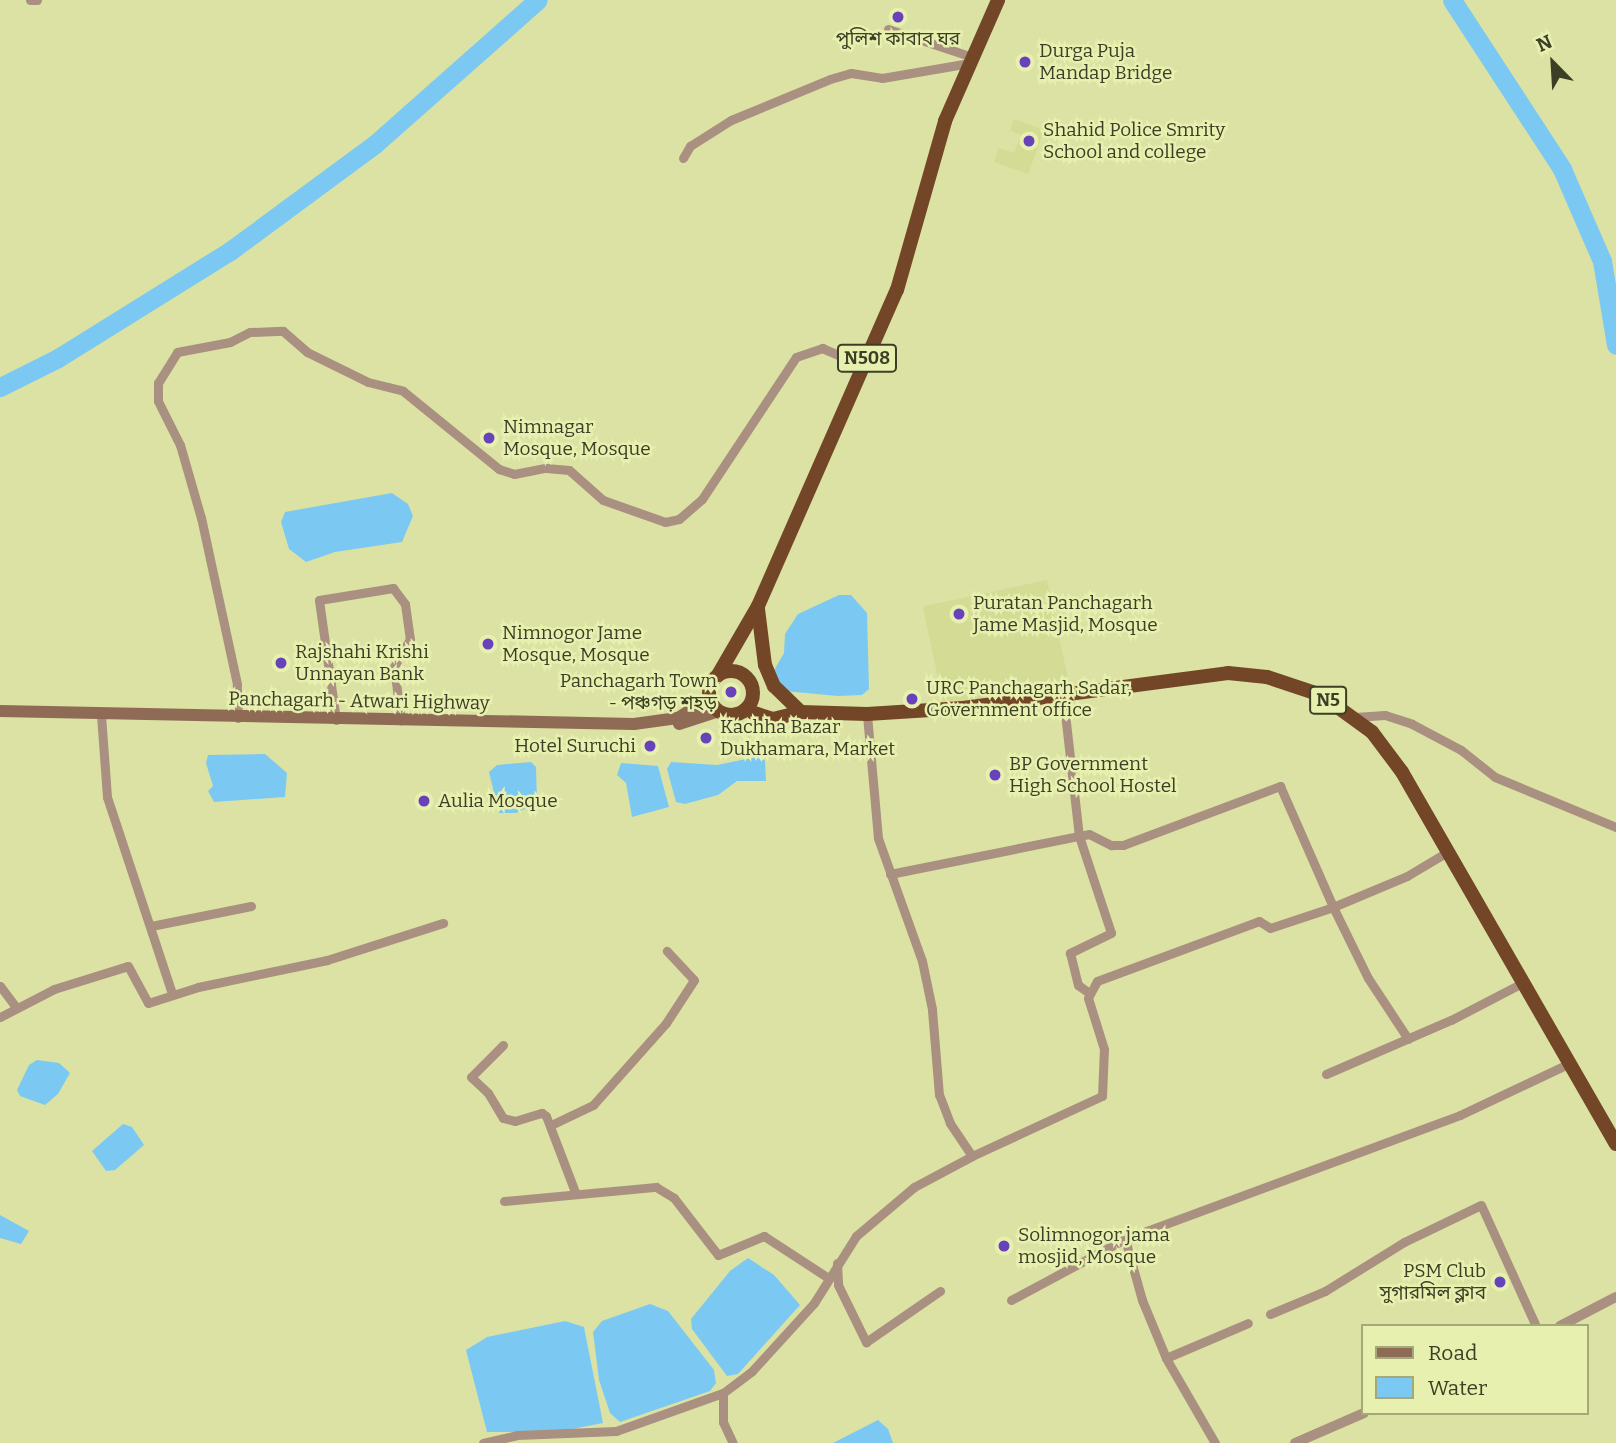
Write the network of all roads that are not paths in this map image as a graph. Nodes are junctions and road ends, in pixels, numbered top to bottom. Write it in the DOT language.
graph roads {
  1 [pos="30,0"];
  2 [pos="37,0"];
  3 [pos="998,0"];
  4 [pos="888,29"];
  5 [pos="971,60"];
  6 [pos="682,158"];
  7 [pos="864,366"];
  8 [pos="758,606"];
  9 [pos="736,649"];
  10 [pos="744,675"];
  11 [pos="718,676"];
  12 [pos="1063,696"];
  13 [pos="709,697"];
  14 [pos="0,711"];
  15 [pos="719,711"];
  16 [pos="801,712"];
  17 [pos="752,713"];
  18 [pos="867,714"];
  19 [pos="101,715"];
  20 [pos="1355,717"];
  21 [pos="238,718"];
  22 [pos="336,720"];
  23 [pos="401,721"];
  24 [pos="661,723"];
  25 [pos="1616,827"];
  26 [pos="1079,836"];
  27 [pos="1449,851"];
  28 [pos="890,874"];
  29 [pos="251,906"];
  30 [pos="1333,907"];
  31 [pos="443,923"];
  32 [pos="151,926"];
  33 [pos="667,951"];
  34 [pos="1524,982"];
  35 [pos="0,986"];
  36 [pos="1088,993"];
  37 [pos="172,994"];
  38 [pos="16,1007"];
  39 [pos="0,1017"];
  40 [pos="1408,1039"];
  41 [pos="503,1045"];
  42 [pos="1570,1063"];
  43 [pos="1326,1074"];
  44 [pos="551,1125"];
  45 [pos="1616,1144"];
  46 [pos="972,1156"];
  47 [pos="575,1192"];
  48 [pos="504,1201"];
  49 [pos="1125,1239"];
  50 [pos="837,1263"];
  51 [pos="827,1277"];
  52 [pos="940,1291"];
  53 [pos="1616,1297"];
  54 [pos="1010,1300"];
  55 [pos="1270,1314"];
  56 [pos="1248,1323"];
  57 [pos="1535,1324"];
  58 [pos="1564,1324"];
  59 [pos="1166,1358"];
  60 [pos="723,1393"];
  61 [pos="1360,1415"];
  62 [pos="483,1443"];
  63 [pos="733,1443"];
  64 [pos="1215,1443"];
  65 [pos="1295,1443"];
  1 -- 2 [label="street"];
  3 -- 5 [label="highway, N508"];
  4 -- 5 [label="street"];
  5 -- 6 [label="street"];
  5 -- 7 [label="highway, N508"];
  7 -- 8 [label="highway, N508"];
  7 -- 21 [label="street"];
  8 -- 9 [label="highway, N508"];
  8 -- 16 [label="highway"];
  9 -- 10 [label="highway"];
  9 -- 11 [label="highway"];
  10 -- 11 [label="highway"];
  10 -- 17 [label="highway"];
  11 -- 13 [label="highway"];
  12 -- 18 [label="highway, N5"];
  12 -- 20 [label="highway, N5"];
  12 -- 26 [label="street"];
  13 -- 15 [label="highway"];
  13 -- 24 [label="main road, Panchagarh - Atwari Highway"];
  14 -- 19 [label="main road, Panchagarh - Atwari Highway"];
  15 -- 17 [label="highway"];
  15 -- 24 [label="main road"];
  16 -- 17 [label="highway"];
  16 -- 18 [label="highway, N5"];
  18 -- 28 [label="street"];
  19 -- 21 [label="main road, Panchagarh - Atwari Highway"];
  19 -- 32 [label="street"];
  20 -- 25 [label="street"];
  20 -- 27 [label="highway, N5"];
  21 -- 22 [label="main road, Panchagarh - Atwari Highway"];
  22 -- 23 [label="main road, Panchagarh - Atwari Highway"];
  22 -- 23 [label="street"];
  23 -- 24 [label="main road, Panchagarh - Atwari Highway"];
  26 -- 28 [label="street"];
  26 -- 30 [label="street"];
  26 -- 36 [label="street"];
  27 -- 30 [label="street"];
  27 -- 34 [label="highway, N5"];
  28 -- 46 [label="street"];
  29 -- 32 [label="street"];
  30 -- 36 [label="street"];
  30 -- 40 [label="street"];
  31 -- 37 [label="street"];
  32 -- 37 [label="street"];
  33 -- 44 [label="street"];
  34 -- 40 [label="street"];
  34 -- 42 [label="highway, N5"];
  35 -- 38 [label="street"];
  36 -- 46 [label="street"];
  37 -- 38 [label="street"];
  38 -- 39 [label="street"];
  40 -- 43 [label="street"];
  41 -- 44 [label="street"];
  42 -- 45 [label="highway, N5"];
  42 -- 49 [label="street"];
  44 -- 47 [label="street"];
  46 -- 50 [label="street"];
  47 -- 48 [label="street"];
  47 -- 51 [label="street"];
  49 -- 54 [label="street"];
  49 -- 59 [label="street"];
  50 -- 51 [label="street"];
  50 -- 52 [label="street"];
  51 -- 60 [label="street"];
  53 -- 58 [label="street"];
  55 -- 57 [label="street"];
  56 -- 59 [label="street"];
  59 -- 64 [label="street"];
  60 -- 62 [label="street"];
  60 -- 63 [label="street"];
  61 -- 65 [label="street"];
}
